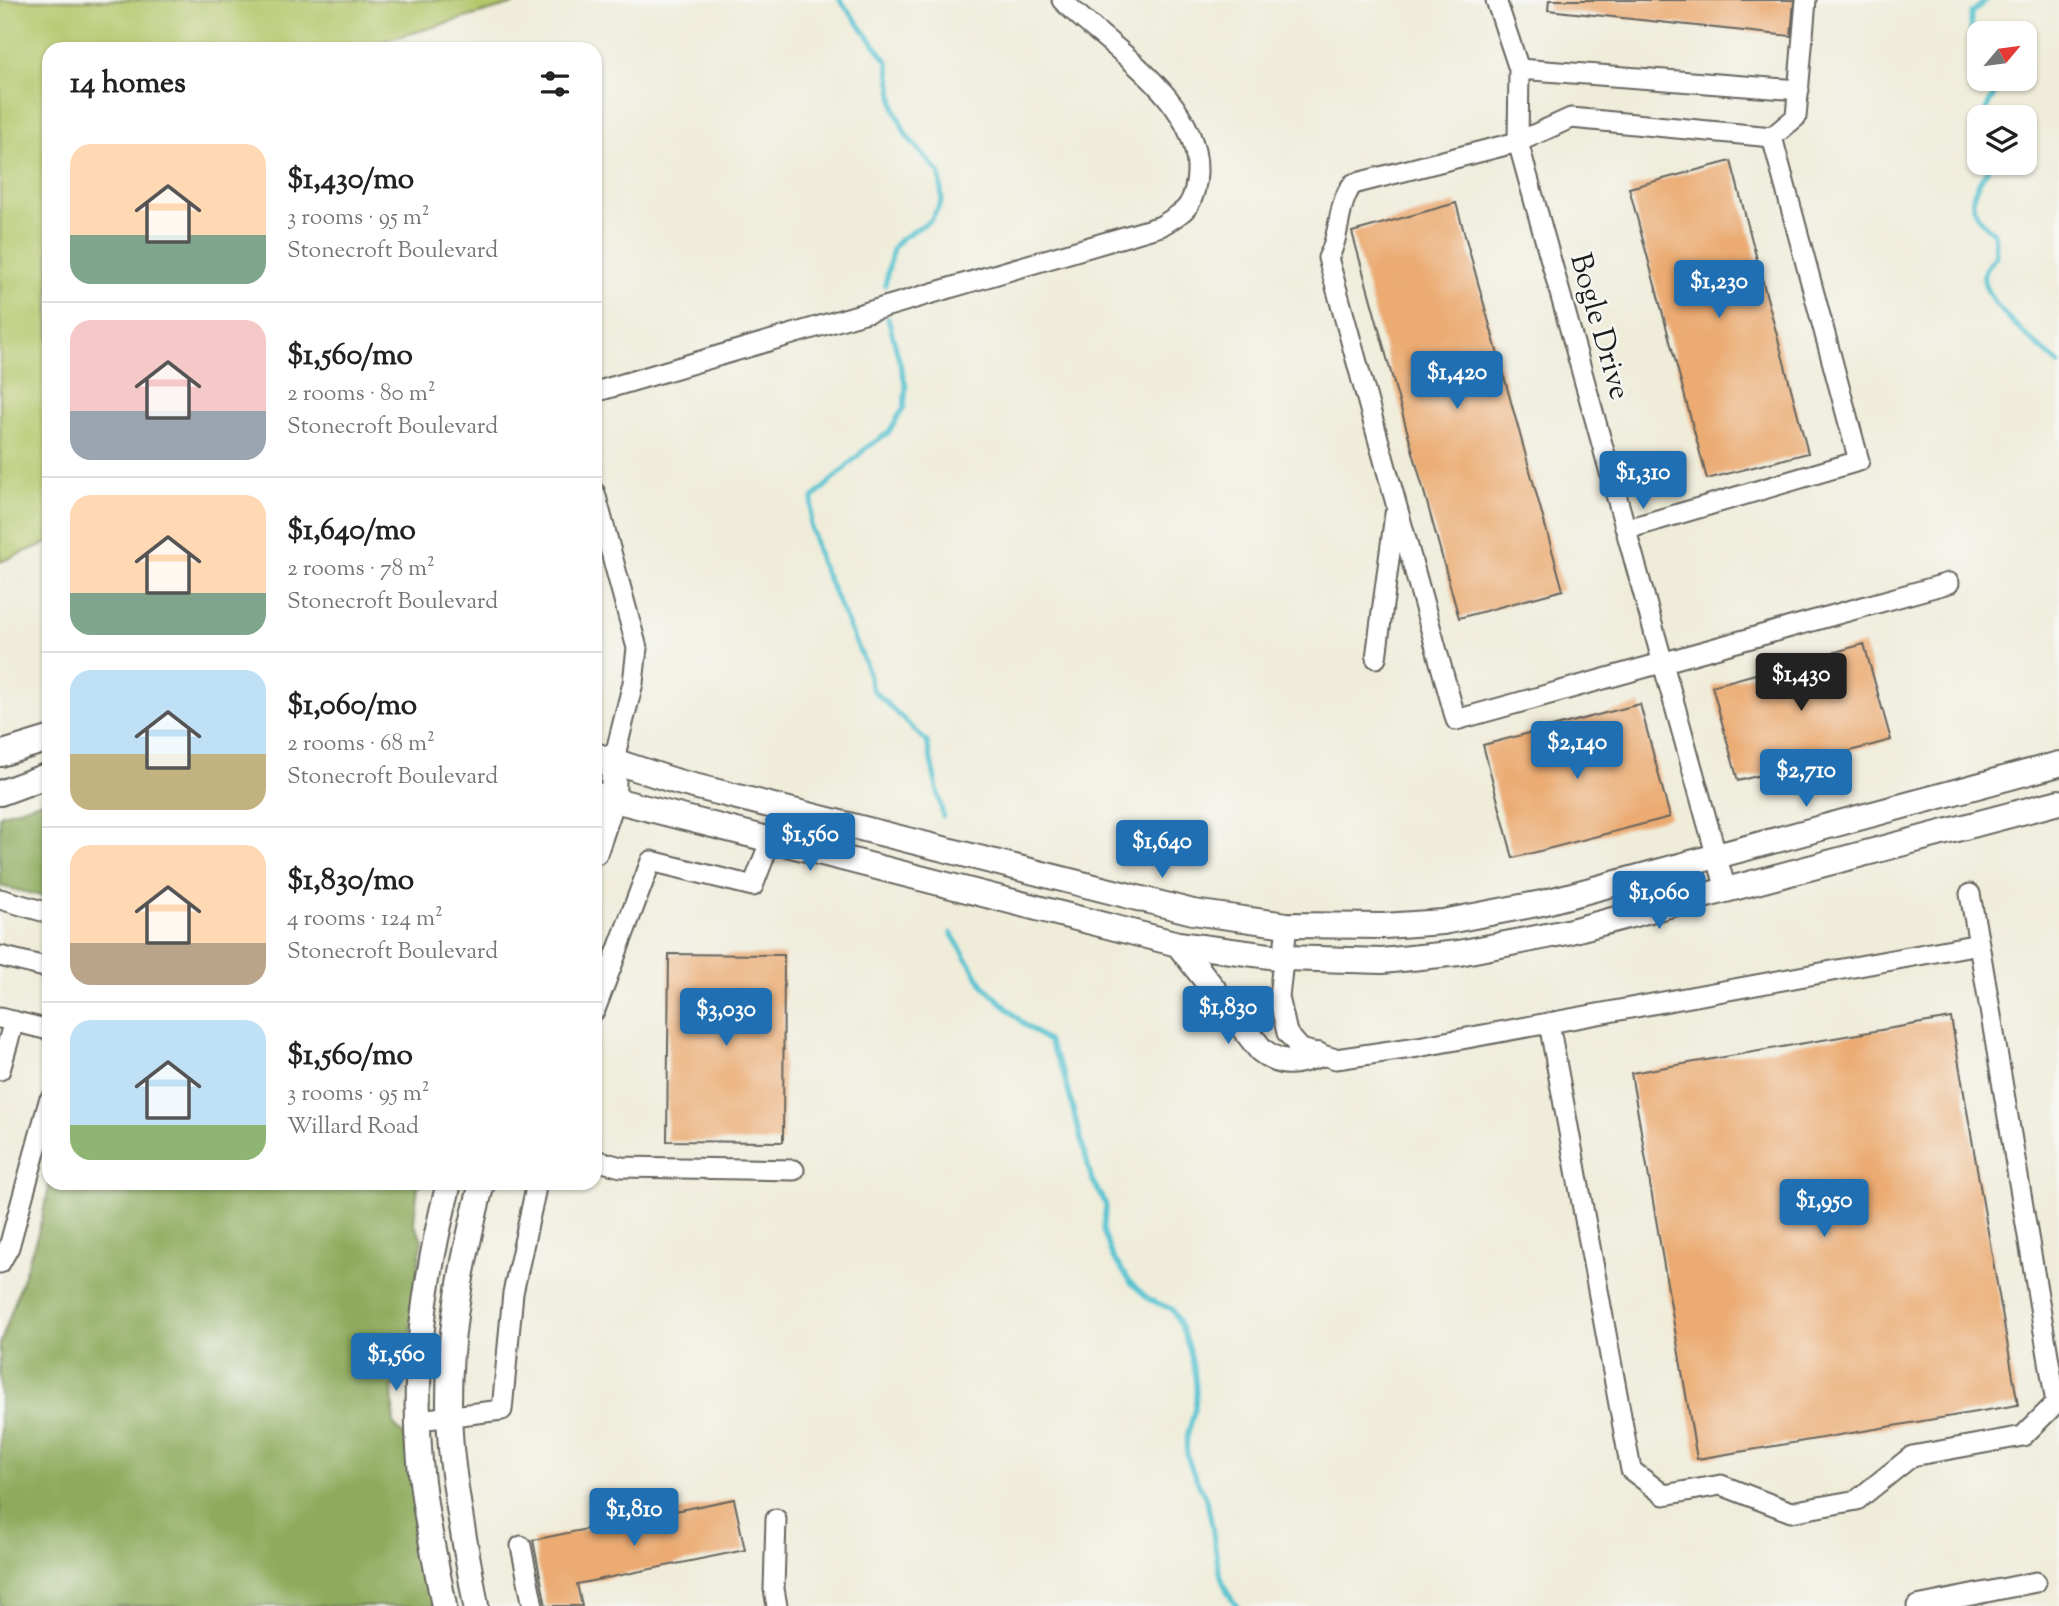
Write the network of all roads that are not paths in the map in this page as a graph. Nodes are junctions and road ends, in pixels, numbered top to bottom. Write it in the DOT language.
graph roads {
  1 [pos="1062,0"];
  2 [pos="1496,0"];
  3 [pos="1807,0"];
  4 [pos="1519,69"];
  5 [pos="1798,90"];
  6 [pos="1772,137"];
  7 [pos="1518,142"];
  8 [pos="602,390"];
  9 [pos="1396,506"];
  10 [pos="602,519"];
  11 [pos="1627,529"];
  12 [pos="1949,583"];
  13 [pos="1376,658"];
  14 [pos="1664,663"];
  15 [pos="42,741"];
  16 [pos="0,754"];
  17 [pos="604,757"];
  18 [pos="2059,764"];
  19 [pos="42,778"];
  20 [pos="0,793"];
  21 [pos="604,797"];
  22 [pos="2059,802"];
  23 [pos="771,839"];
  24 [pos="1718,856"];
  25 [pos="1726,890"];
  26 [pos="1970,894"];
  27 [pos="0,899"];
  28 [pos="42,911"];
  29 [pos="1287,925"];
  30 [pos="1178,944"];
  31 [pos="1979,944"];
  32 [pos="0,956"];
  33 [pos="1285,958"];
  34 [pos="42,966"];
  35 [pos="602,991"];
  36 [pos="7,1020"];
  37 [pos="1549,1023"];
  38 [pos="42,1028"];
  39 [pos="1318,1055"];
  40 [pos="0,1070"];
  41 [pos="42,1127"];
  42 [pos="602,1162"];
  43 [pos="794,1170"];
  44 [pos="447,1190"];
  45 [pos="480,1190"];
  46 [pos="535,1190"];
  47 [pos="0,1263"];
  48 [pos="2058,1405"];
  49 [pos="451,1416"];
  50 [pos="419,1420"];
  51 [pos="776,1518"];
  52 [pos="521,1546"];
  53 [pos="2036,1582"];
  54 [pos="444,1606"];
  55 [pos="476,1606"];
  56 [pos="533,1606"];
  57 [pos="777,1606"];
  58 [pos="1917,1606"];
  1 -- 8 [label="street"];
  2 -- 4 [label="street, Bogle Drive"];
  3 -- 5 [label="street"];
  4 -- 5 [label="street"];
  4 -- 7 [label="street, Bogle Drive"];
  5 -- 6 [label="street"];
  6 -- 7 [label="street"];
  6 -- 11 [label="street"];
  7 -- 9 [label="street"];
  7 -- 11 [label="street, Bogle Drive"];
  9 -- 13 [label="street"];
  9 -- 14 [label="street"];
  10 -- 17 [label="street"];
  11 -- 14 [label="street, Bogle Drive"];
  12 -- 14 [label="street"];
  14 -- 24 [label="street, Bogle Drive"];
  15 -- 16 [label="main road"];
  17 -- 21 [label="main road"];
  17 -- 29 [label="main road"];
  18 -- 24 [label="main road"];
  19 -- 20 [label="main road"];
  21 -- 23 [label="main road"];
  22 -- 25 [label="main road"];
  23 -- 30 [label="main road"];
  23 -- 35 [label="street"];
  24 -- 25 [label="street, Bogle Drive"];
  24 -- 29 [label="main road"];
  25 -- 33 [label="main road"];
  26 -- 31 [label="street"];
  27 -- 28 [label="street"];
  29 -- 33 [label="street"];
  30 -- 33 [label="main road"];
  30 -- 39 [label="main road"];
  31 -- 37 [label="street"];
  31 -- 48 [label="street"];
  32 -- 34 [label="street"];
  33 -- 39 [label="street"];
  36 -- 38 [label="street"];
  36 -- 40 [label="street"];
  37 -- 39 [label="street"];
  37 -- 48 [label="street"];
  41 -- 47 [label="street"];
  42 -- 43 [label="street"];
  44 -- 50 [label="main road"];
  45 -- 49 [label="main road"];
  46 -- 49 [label="street"];
  49 -- 50 [label="street"];
  49 -- 55 [label="main road"];
  50 -- 54 [label="main road"];
  51 -- 57 [label="street"];
  52 -- 56 [label="street"];
  53 -- 58 [label="street"];
}
